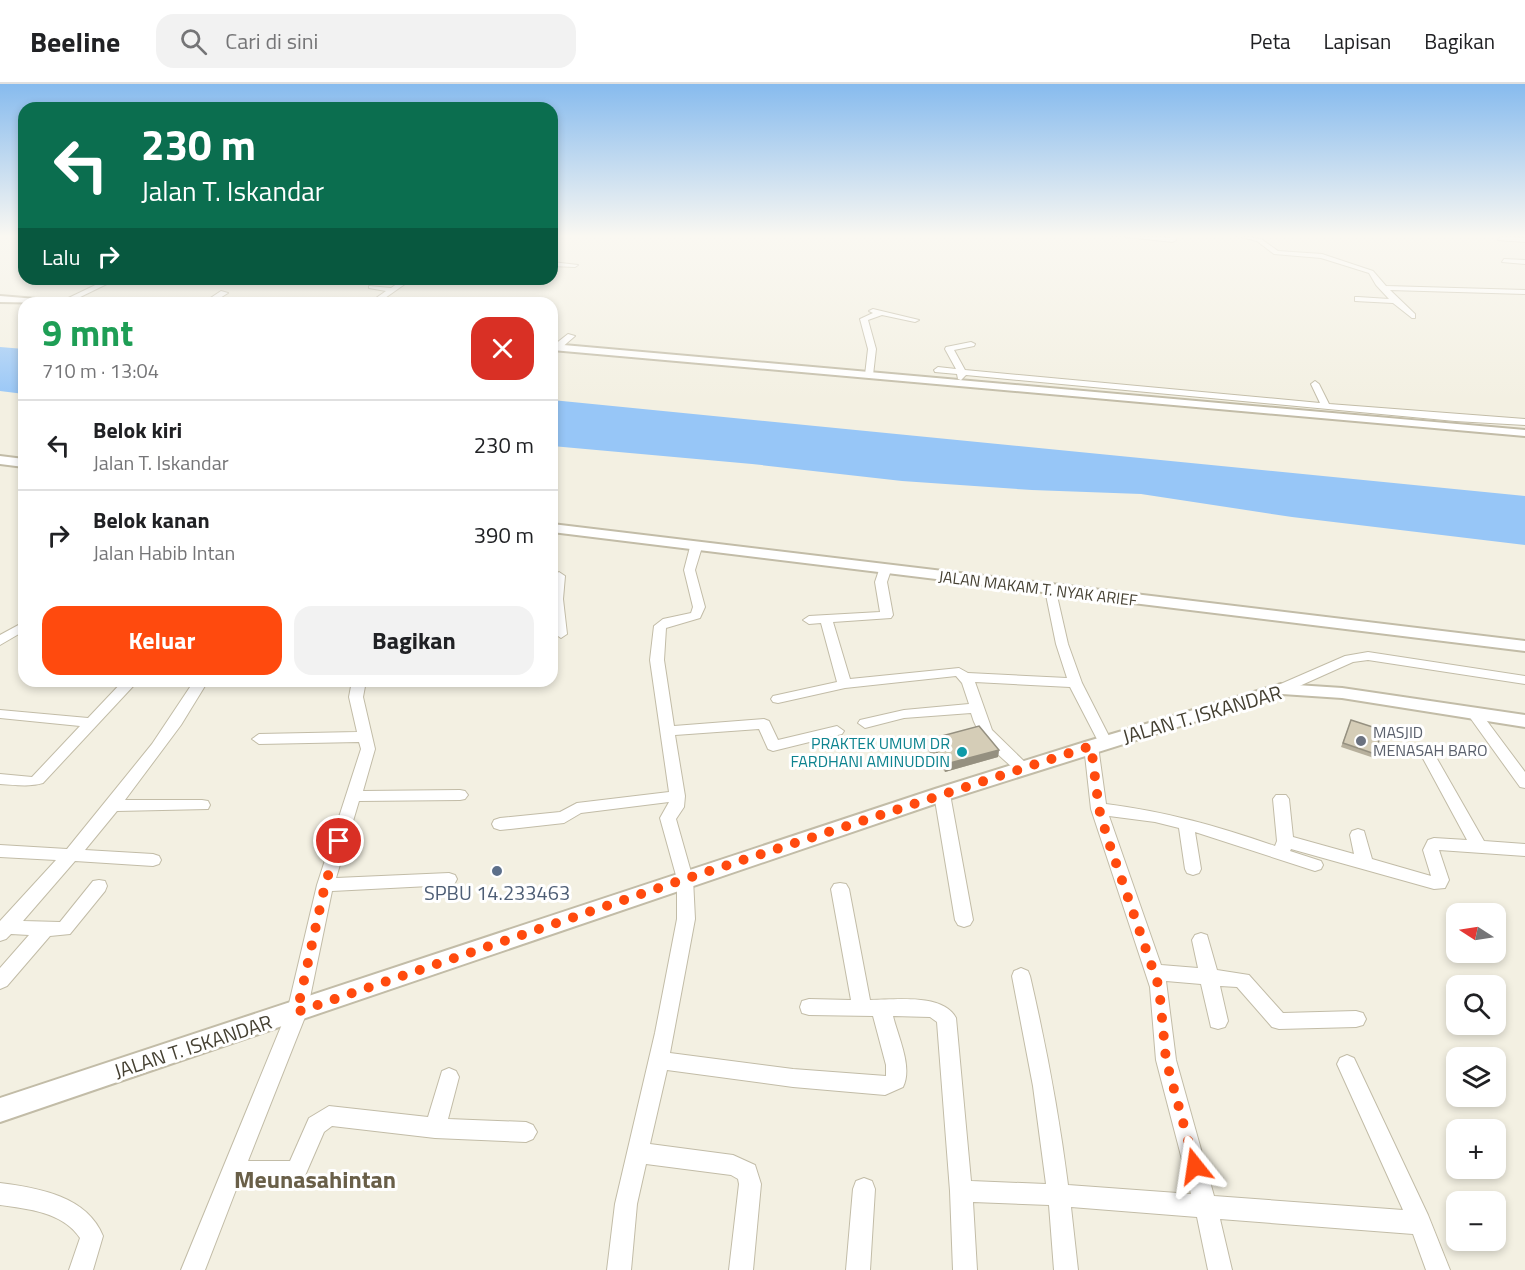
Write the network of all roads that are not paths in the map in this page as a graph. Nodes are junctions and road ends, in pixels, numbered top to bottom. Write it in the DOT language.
graph roads {
  1 [pos="90,290"];
  2 [pos="393,290"];
  3 [pos="1386,290"];
  4 [pos="1467,290"];
  5 [pos="1525,292"];
  6 [pos="224,293"];
  7 [pos="75,297"];
  8 [pos="217,297"];
  9 [pos="382,297"];
  10 [pos="0,299"];
  11 [pos="1358,299"];
  12 [pos="18,300"];
  13 [pos="1395,301"];
  14 [pos="869,310"];
  15 [pos="881,312"];
  16 [pos="1412,316"];
  17 [pos="915,320"];
  18 [pos="562,342"];
  19 [pos="971,344"];
  20 [pos="938,370"];
  21 [pos="869,375"];
  22 [pos="961,377"];
  23 [pos="1315,384"];
  24 [pos="1266,404"];
  25 [pos="1326,406"];
  26 [pos="1487,420"];
  27 [pos="1525,422"];
  28 [pos="1495,430"];
  29 [pos="1525,433"];
  30 [pos="0,460"];
  31 [pos="18,462"];
  32 [pos="558,529"];
  33 [pos="696,547"];
  34 [pos="885,570"];
  35 [pos="559,576"];
  36 [pos="558,582"];
  37 [pos="1051,590"];
  38 [pos="558,616"];
  39 [pos="826,619"];
  40 [pos="809,620"];
  41 [pos="18,630"];
  42 [pos="561,634"];
  43 [pos="4,638"];
  44 [pos="1525,646"];
  45 [pos="966,677"];
  46 [pos="1525,680"];
  47 [pos="1075,683"];
  48 [pos="845,684"];
  49 [pos="125,687"];
  50 [pos="197,687"];
  51 [pos="358,687"];
  52 [pos="1281,688"];
  53 [pos="778,699"];
  54 [pos="975,708"];
  55 [pos="1473,712"];
  56 [pos="0,714"];
  57 [pos="1525,721"];
  58 [pos="91,723"];
  59 [pos="865,723"];
  60 [pos="669,731"];
  61 [pos="837,731"];
  62 [pos="366,737"];
  63 [pos="259,739"];
  64 [pos="1098,744"];
  65 [pos="1427,753"];
  66 [pos="1023,768"];
  67 [pos="0,779"];
  68 [pos="1525,783"];
  69 [pos="942,794"];
  70 [pos="460,795"];
  71 [pos="353,796"];
  72 [pos="677,796"];
  73 [pos="1281,799"];
  74 [pos="113,806"];
  75 [pos="202,806"];
  76 [pos="1099,809"];
  77 [pos="500,824"];
  78 [pos="1186,824"];
  79 [pos="1358,835"];
  80 [pos="1478,846"];
  81 [pos="1283,847"];
  82 [pos="1525,850"];
  83 [pos="0,851"];
  84 [pos="72,856"];
  85 [pos="153,860"];
  86 [pos="1365,864"];
  87 [pos="1315,865"];
  88 [pos="1193,869"];
  89 [pos="449,879"];
  90 [pos="685,879"];
  91 [pos="325,885"];
  92 [pos="99,886"];
  93 [pos="840,889"];
  94 [pos="964,920"];
  95 [pos="47,927"];
  96 [pos="2,929"];
  97 [pos="1201,940"];
  98 [pos="1153,972"];
  99 [pos="1021,976"];
  100 [pos="1209,976"];
  101 [pos="0,981"];
  102 [pos="809,1007"];
  103 [pos="872,1008"];
  104 [pos="297,1012"];
  105 [pos="1356,1019"];
  106 [pos="1218,1021"];
  107 [pos="659,1060"];
  108 [pos="1347,1064"];
  109 [pos="449,1077"];
  110 [pos="0,1110"];
  111 [pos="435,1128"];
  112 [pos="526,1132"];
  113 [pos="638,1153"];
  114 [pos="232,1172"];
  115 [pos="864,1189"];
  116 [pos="961,1191"];
  117 [pos="0,1194"];
  118 [pos="1060,1195"];
  119 [pos="1206,1208"];
  120 [pos="1420,1223"];
  121 [pos="81,1270"];
  122 [pos="193,1270"];
  123 [pos="619,1270"];
  124 [pos="741,1270"];
  125 [pos="858,1270"];
  126 [pos="965,1270"];
  127 [pos="1066,1270"];
  128 [pos="1220,1270"];
  129 [pos="1438,1270"];
  1 -- 7 [label="street"];
  2 -- 9 [label="street"];
  3 -- 13 [label="street"];
  4 -- 5 [label="street"];
  6 -- 8 [label="street"];
  10 -- 12 [label="street"];
  11 -- 13 [label="street"];
  13 -- 16 [label="street"];
  14 -- 15 [label="street"];
  15 -- 17 [label="street"];
  15 -- 21 [label="street"];
  18 -- 21 [label="street"];
  19 -- 22 [label="street"];
  20 -- 22 [label="street"];
  21 -- 22 [label="street"];
  22 -- 24 [label="street"];
  23 -- 25 [label="street"];
  24 -- 25 [label="street"];
  24 -- 28 [label="street"];
  25 -- 26 [label="street"];
  26 -- 27 [label="street"];
  26 -- 28 [label="street"];
  28 -- 29 [label="street"];
  30 -- 31 [label="street"];
  32 -- 33 [label="street, JALAN MAKAM T. NYAK ARIEF"];
  33 -- 34 [label="street, JALAN MAKAM T. NYAK ARIEF"];
  33 -- 60 [label="street"];
  34 -- 37 [label="street, JALAN MAKAM T. NYAK ARIEF"];
  34 -- 39 [label="street"];
  35 -- 36 [label="street"];
  37 -- 44 [label="street, JALAN MAKAM T. NYAK ARIEF"];
  37 -- 47 [label="street"];
  38 -- 42 [label="street"];
  39 -- 40 [label="street"];
  39 -- 48 [label="street"];
  41 -- 43 [label="street"];
  45 -- 47 [label="street"];
  45 -- 48 [label="street"];
  45 -- 54 [label="street"];
  46 -- 52 [label="street"];
  47 -- 64 [label="street"];
  48 -- 53 [label="street"];
  49 -- 58 [label="street"];
  50 -- 74 [label="street"];
  51 -- 62 [label="street"];
  52 -- 55 [label="street, JALAN T. ISKANDAR"];
  52 -- 64 [label="street, JALAN T. ISKANDAR"];
  54 -- 59 [label="street"];
  54 -- 66 [label="street"];
  55 -- 57 [label="street, JALAN T. ISKANDAR"];
  55 -- 68 [label="street"];
  56 -- 58 [label="street"];
  58 -- 67 [label="street"];
  60 -- 61 [label="street"];
  60 -- 72 [label="street"];
  62 -- 63 [label="street"];
  62 -- 71 [label="street"];
  64 -- 66 [label="street, JALAN T. ISKANDAR"];
  64 -- 76 [label="street"];
  65 -- 80 [label="street"];
  66 -- 69 [label="street, JALAN T. ISKANDAR"];
  69 -- 90 [label="street, JALAN T. ISKANDAR"];
  69 -- 94 [label="street"];
  70 -- 71 [label="street"];
  71 -- 91 [label="street"];
  72 -- 77 [label="street"];
  72 -- 90 [label="street"];
  73 -- 81 [label="street"];
  74 -- 75 [label="street"];
  74 -- 84 [label="street"];
  76 -- 78 [label="street"];
  76 -- 98 [label="street"];
  78 -- 81 [label="street"];
  78 -- 88 [label="street"];
  79 -- 86 [label="street"];
  80 -- 82 [label="street"];
  80 -- 86 [label="street"];
  81 -- 86 [label="street"];
  81 -- 87 [label="street"];
  83 -- 84 [label="street"];
  84 -- 85 [label="street"];
  84 -- 96 [label="street"];
  89 -- 91 [label="street"];
  90 -- 104 [label="street, JALAN T. ISKANDAR"];
  90 -- 107 [label="street"];
  91 -- 104 [label="street"];
  92 -- 95 [label="street"];
  93 -- 103 [label="street"];
  95 -- 96 [label="street"];
  95 -- 101 [label="street"];
  97 -- 100 [label="street"];
  98 -- 100 [label="street"];
  98 -- 119 [label="street"];
  99 -- 118 [label="street"];
  100 -- 105 [label="street"];
  100 -- 106 [label="street"];
  102 -- 103 [label="street"];
  103 -- 107 [label="street"];
  103 -- 116 [label="street"];
  104 -- 110 [label="street, JALAN T. ISKANDAR"];
  104 -- 114 [label="street"];
  107 -- 113 [label="street"];
  108 -- 120 [label="street"];
  109 -- 111 [label="street"];
  111 -- 112 [label="street"];
  111 -- 114 [label="street"];
  113 -- 123 [label="street"];
  113 -- 124 [label="street"];
  114 -- 122 [label="street"];
  115 -- 125 [label="street"];
  116 -- 118 [label="street"];
  116 -- 126 [label="street"];
  117 -- 121 [label="street"];
  118 -- 119 [label="street"];
  118 -- 127 [label="street"];
  119 -- 120 [label="street"];
  119 -- 128 [label="street"];
  120 -- 129 [label="street"];
}
